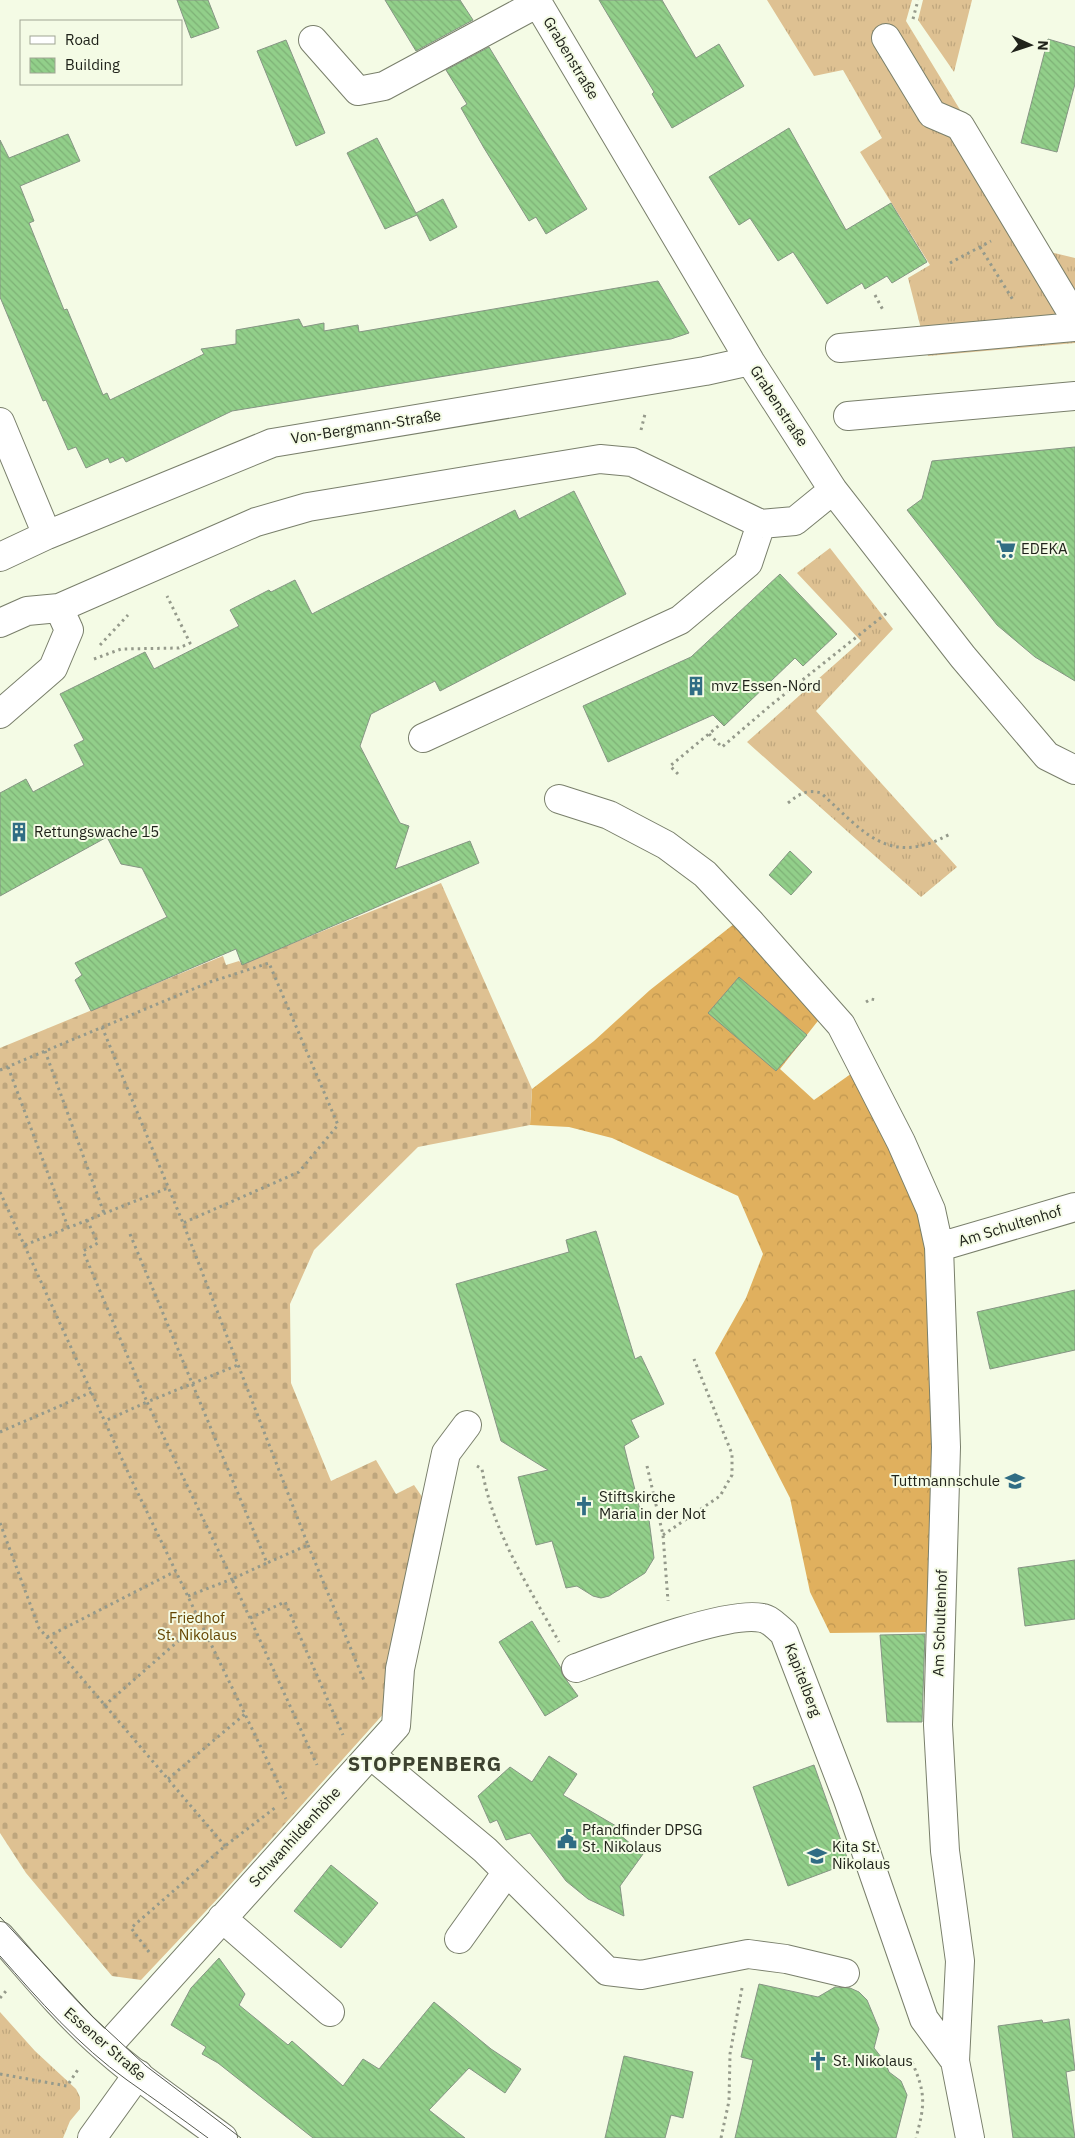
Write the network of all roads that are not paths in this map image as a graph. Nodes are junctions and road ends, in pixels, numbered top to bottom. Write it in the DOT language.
graph roads {
  1 [pos="537,2"];
  2 [pos="886,38"];
  3 [pos="313,40"];
  4 [pos="1075,318"];
  5 [pos="1075,327"];
  6 [pos="840,348"];
  7 [pos="750,361"];
  8 [pos="1075,396"];
  9 [pos="848,416"];
  10 [pos="0,422"];
  11 [pos="833,490"];
  12 [pos="761,524"];
  13 [pos="47,535"];
  14 [pos="0,557"];
  15 [pos="59,608"];
  16 [pos="0,623"];
  17 [pos="0,714"];
  18 [pos="423,738"];
  19 [pos="1075,770"];
  20 [pos="559,799"];
  21 [pos="1075,1206"];
  22 [pos="939,1247"];
  23 [pos="467,1424"];
  24 [pos="576,1668"];
  25 [pos="371,1755"];
  26 [pos="507,1872"];
  27 [pos="222,1918"];
  28 [pos="0,1936"];
  29 [pos="459,1939"];
  30 [pos="846,1973"];
  31 [pos="330,2012"];
  32 [pos="101,2044"];
  33 [pos="955,2061"];
  34 [pos="138,2074"];
  35 [pos="92,2138"];
  36 [pos="223,2138"];
  37 [pos="970,2138"];
  1 -- 3 [label="street"];
  1 -- 7 [label="street, Grabenstraße"];
  2 -- 4 [label="street"];
  5 -- 6 [label="street"];
  7 -- 11 [label="street, Grabenstraße"];
  7 -- 13 [label="street, Von-Bergmann-Straße"];
  8 -- 9 [label="street"];
  10 -- 13 [label="street"];
  11 -- 12 [label="street"];
  11 -- 19 [label="street, Grabenstraße"];
  12 -- 15 [label="street"];
  12 -- 18 [label="street"];
  13 -- 14 [label="street, Von-Bergmann-Straße"];
  15 -- 16 [label="street"];
  15 -- 17 [label="street"];
  20 -- 22 [label="street"];
  21 -- 22 [label="street, Am Schultenhof"];
  22 -- 33 [label="street, Am Schultenhof"];
  23 -- 25 [label="street, Schwanhildenhöhe"];
  24 -- 33 [label="street, Kapitelberg"];
  25 -- 26 [label="street"];
  25 -- 27 [label="street, Schwanhildenhöhe"];
  26 -- 29 [label="street"];
  26 -- 30 [label="street"];
  27 -- 31 [label="street"];
  27 -- 32 [label="street, Schwanhildenhöhe"];
  28 -- 32 [label="street, Essener Straße"];
  32 -- 34 [label="street, Essener Straße"];
  33 -- 37 [label="street, Am Schultenhof"];
  34 -- 35 [label="street"];
  34 -- 36 [label="street, Essener Straße"];
}
